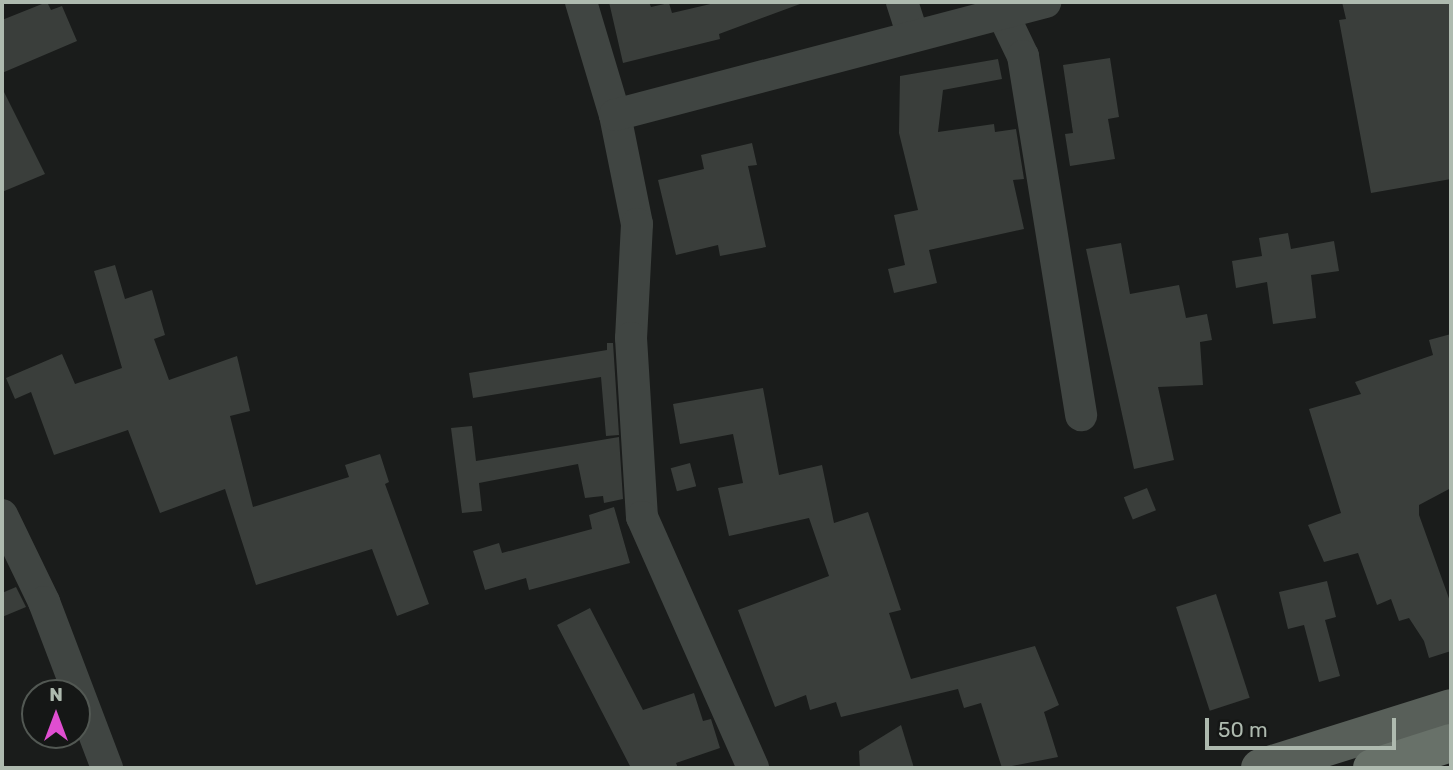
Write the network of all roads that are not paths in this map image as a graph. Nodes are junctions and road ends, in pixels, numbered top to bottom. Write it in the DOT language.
graph roads {
  1 [pos="581,2"];
  2 [pos="902,2"];
  3 [pos="1045,2"];
  4 [pos="998,8"];
  5 [pos="913,36"];
  6 [pos="615,115"];
  7 [pos="1081,415"];
  8 [pos="2,515"];
  9 [pos="1451,708"];
  10 [pos="1447,752"];
  11 [pos="107,768"];
  12 [pos="752,768"];
  13 [pos="1259,768"];
  14 [pos="1372,768"];
  1 -- 6 [label="street"];
  2 -- 5 [label="street"];
  3 -- 4 [label="street"];
  4 -- 5 [label="street"];
  4 -- 7 [label="street"];
  5 -- 6 [label="street"];
  6 -- 12 [label="street"];
  8 -- 11 [label="street"];
  9 -- 13 [label="main road"];
  10 -- 14 [label="highway"];
}
